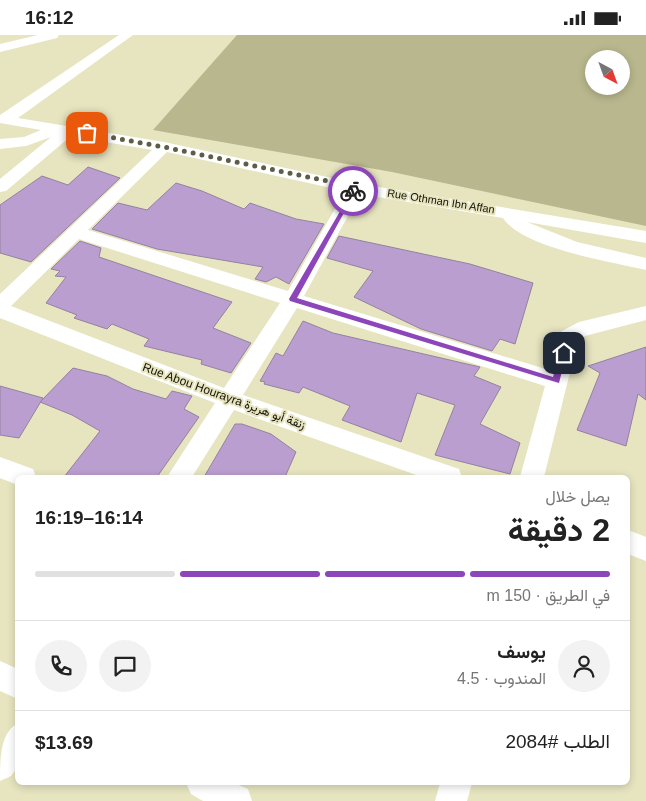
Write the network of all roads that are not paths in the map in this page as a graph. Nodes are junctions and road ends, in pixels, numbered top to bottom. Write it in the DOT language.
graph roads {
  1 [pos="53,35"];
  2 [pos="127,35"];
  3 [pos="0,48"];
  4 [pos="3,119"];
  5 [pos="64,129"];
  6 [pos="0,144"];
  7 [pos="164,147"];
  8 [pos="0,187"];
  9 [pos="356,187"];
  10 [pos="507,212"];
  11 [pos="75,232"];
  12 [pos="646,237"];
  13 [pos="646,264"];
  14 [pos="293,299"];
  15 [pos="0,305"];
  16 [pos="0,310"];
  17 [pos="646,313"];
  18 [pos="556,381"];
  19 [pos="229,399"];
  20 [pos="0,467"];
  21 [pos="19,475"];
  22 [pos="180,475"];
  23 [pos="444,475"];
  24 [pos="532,475"];
  25 [pos="630,543"];
  26 [pos="646,549"];
  27 [pos="0,675"];
  28 [pos="15,682"];
  29 [pos="15,742"];
  30 [pos="0,765"];
  31 [pos="206,785"];
  32 [pos="455,785"];
  33 [pos="236,801"];
  34 [pos="451,801"];
  1 -- 3 [label="street"];
  2 -- 4 [label="street"];
  4 -- 5 [label="street, Rue Othman Ibn Affan"];
  5 -- 6 [label="street"];
  5 -- 7 [label="street, Rue Othman Ibn Affan"];
  5 -- 8 [label="street"];
  7 -- 9 [label="street, Rue Othman Ibn Affan"];
  7 -- 11 [label="street"];
  9 -- 10 [label="street, Rue Othman Ibn Affan"];
  9 -- 14 [label="street"];
  10 -- 12 [label="street, Rue Othman Ibn Affan"];
  10 -- 13 [label="street"];
  11 -- 14 [label="street"];
  11 -- 15 [label="street"];
  14 -- 18 [label="street"];
  14 -- 19 [label="street"];
  16 -- 19 [label="street, Rue Abou Hourayra زنقة أبو هريرة"];
  17 -- 18 [label="street"];
  18 -- 24 [label="street"];
  19 -- 22 [label="street"];
  19 -- 23 [label="street, Rue Abou Hourayra زنقة أبو هريرة"];
  20 -- 21 [label="street"];
  25 -- 26 [label="street"];
  27 -- 28 [label="street"];
  29 -- 30 [label="street"];
  31 -- 33 [label="street"];
  32 -- 34 [label="street"];
}
